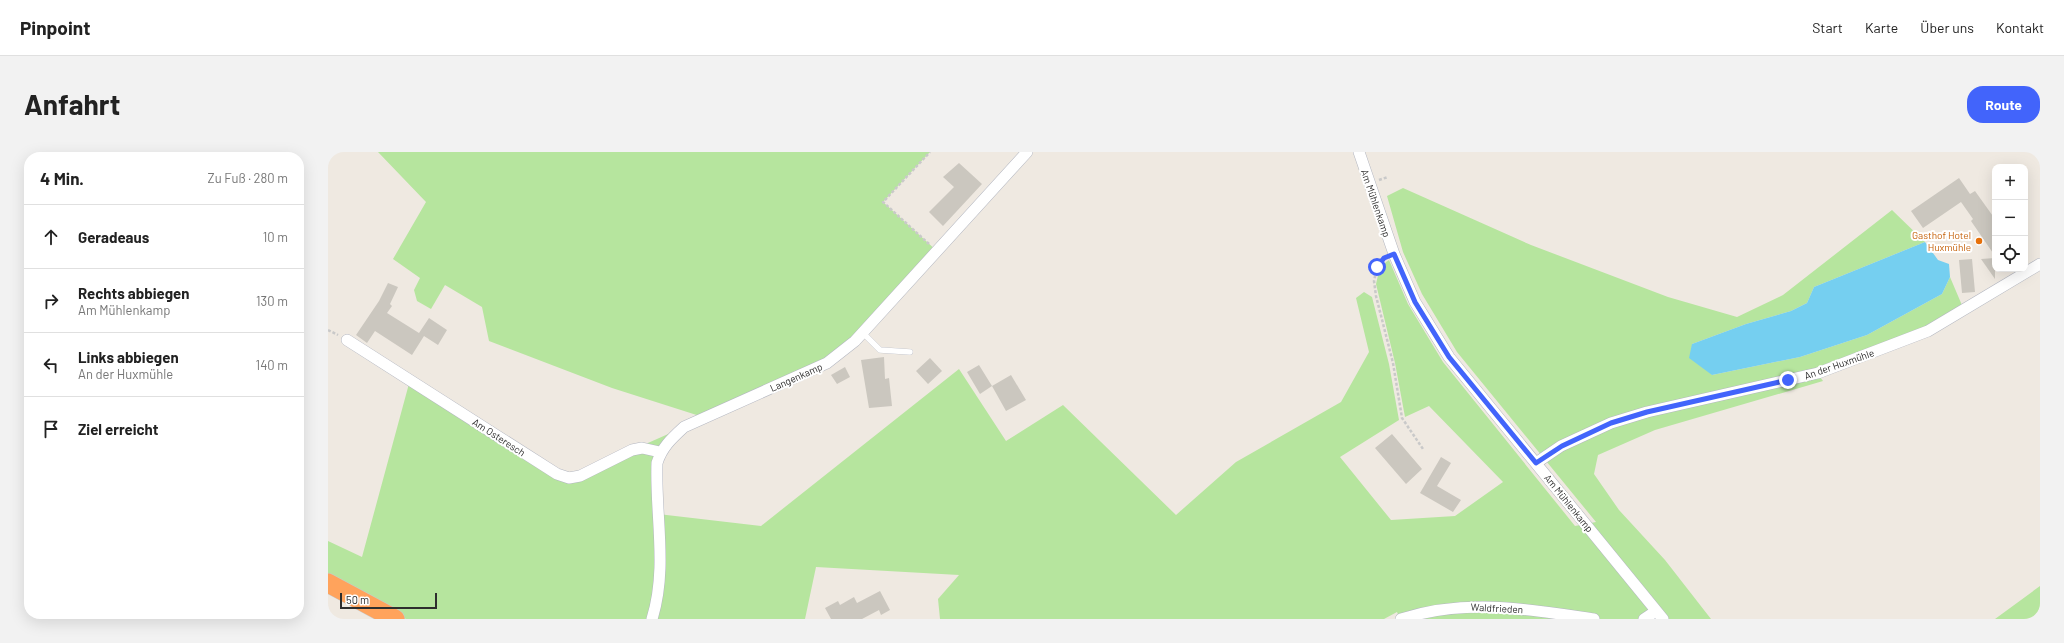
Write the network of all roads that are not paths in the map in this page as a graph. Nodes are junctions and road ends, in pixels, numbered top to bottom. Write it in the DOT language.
graph roads {
  1 [pos="1027,152"];
  2 [pos="1359,152"];
  3 [pos="2040,264"];
  4 [pos="862,333"];
  5 [pos="347,340"];
  6 [pos="910,352"];
  7 [pos="660,452"];
  8 [pos="1536,463"];
  9 [pos="328,583"];
  10 [pos="328,595"];
  11 [pos="1660,615"];
  12 [pos="371,619"];
  13 [pos="395,619"];
  14 [pos="652,619"];
  15 [pos="1401,619"];
  16 [pos="1594,619"];
  17 [pos="1644,619"];
  1 -- 4 [label="street, Langenkamp"];
  2 -- 8 [label="street, Am Mühlenkamp"];
  3 -- 8 [label="street, An der Huxmühle"];
  4 -- 6 [label="lane"];
  4 -- 7 [label="street, Langenkamp"];
  5 -- 7 [label="street, Am Osteresch"];
  7 -- 14 [label="street"];
  8 -- 11 [label="street, Am Mühlenkamp"];
  9 -- 13 [label="highway"];
  10 -- 12 [label="highway"];
  11 -- 17 [label="street"];
  15 -- 16 [label="street, Waldfrieden"];
}
